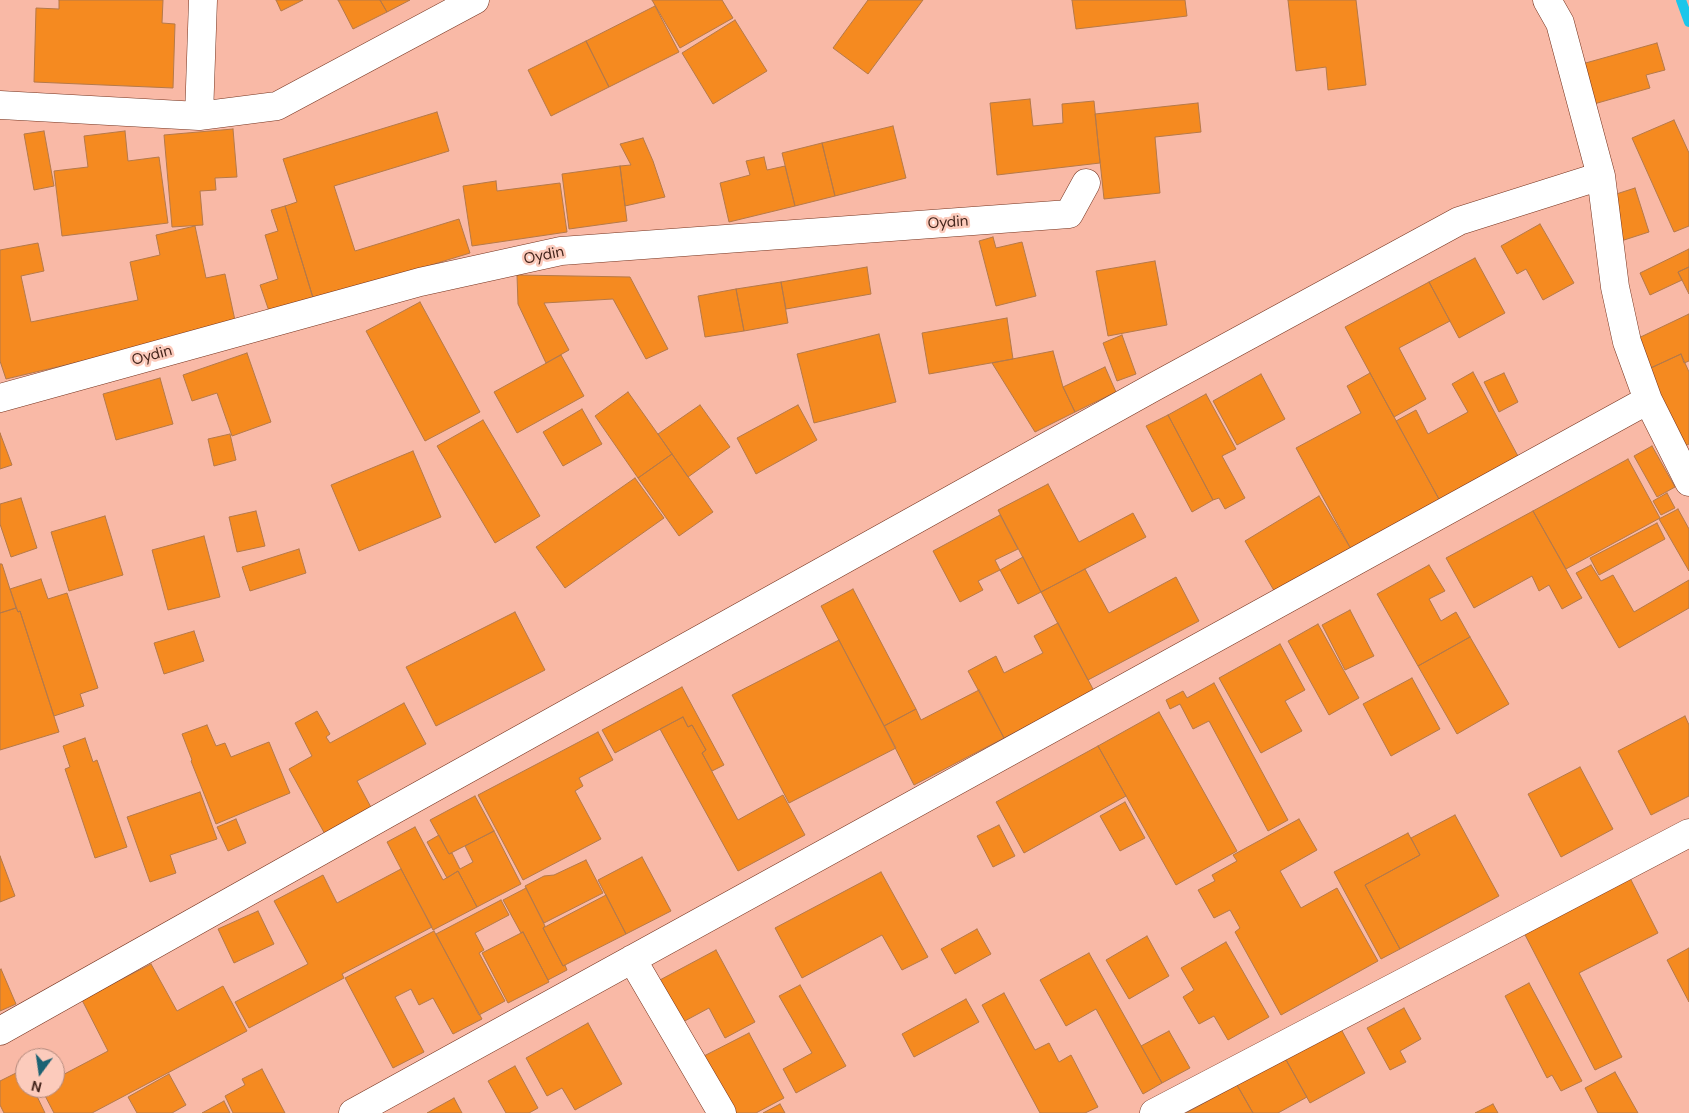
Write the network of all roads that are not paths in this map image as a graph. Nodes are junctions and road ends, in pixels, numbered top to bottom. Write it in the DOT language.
graph roads {
  1 [pos="203,0"];
  2 [pos="475,0"];
  3 [pos="1547,0"];
  4 [pos="0,105"];
  5 [pos="199,116"];
  6 [pos="1601,176"];
  7 [pos="1086,183"];
  8 [pos="0,398"];
  9 [pos="1648,400"];
  10 [pos="1689,482"];
  11 [pos="1689,833"];
  12 [pos="632,959"];
  13 [pos="0,1031"];
  14 [pos="354,1113"];
  15 [pos="722,1113"];
  16 [pos="1154,1113"];
  1 -- 5 [label="street"];
  2 -- 5 [label="street"];
  3 -- 6 [label="street"];
  4 -- 5 [label="street"];
  6 -- 9 [label="street"];
  6 -- 13 [label="street"];
  7 -- 8 [label="street, Oydin"];
  9 -- 10 [label="street"];
  9 -- 12 [label="street"];
  11 -- 16 [label="street"];
  12 -- 14 [label="street"];
  12 -- 15 [label="street"];
}
